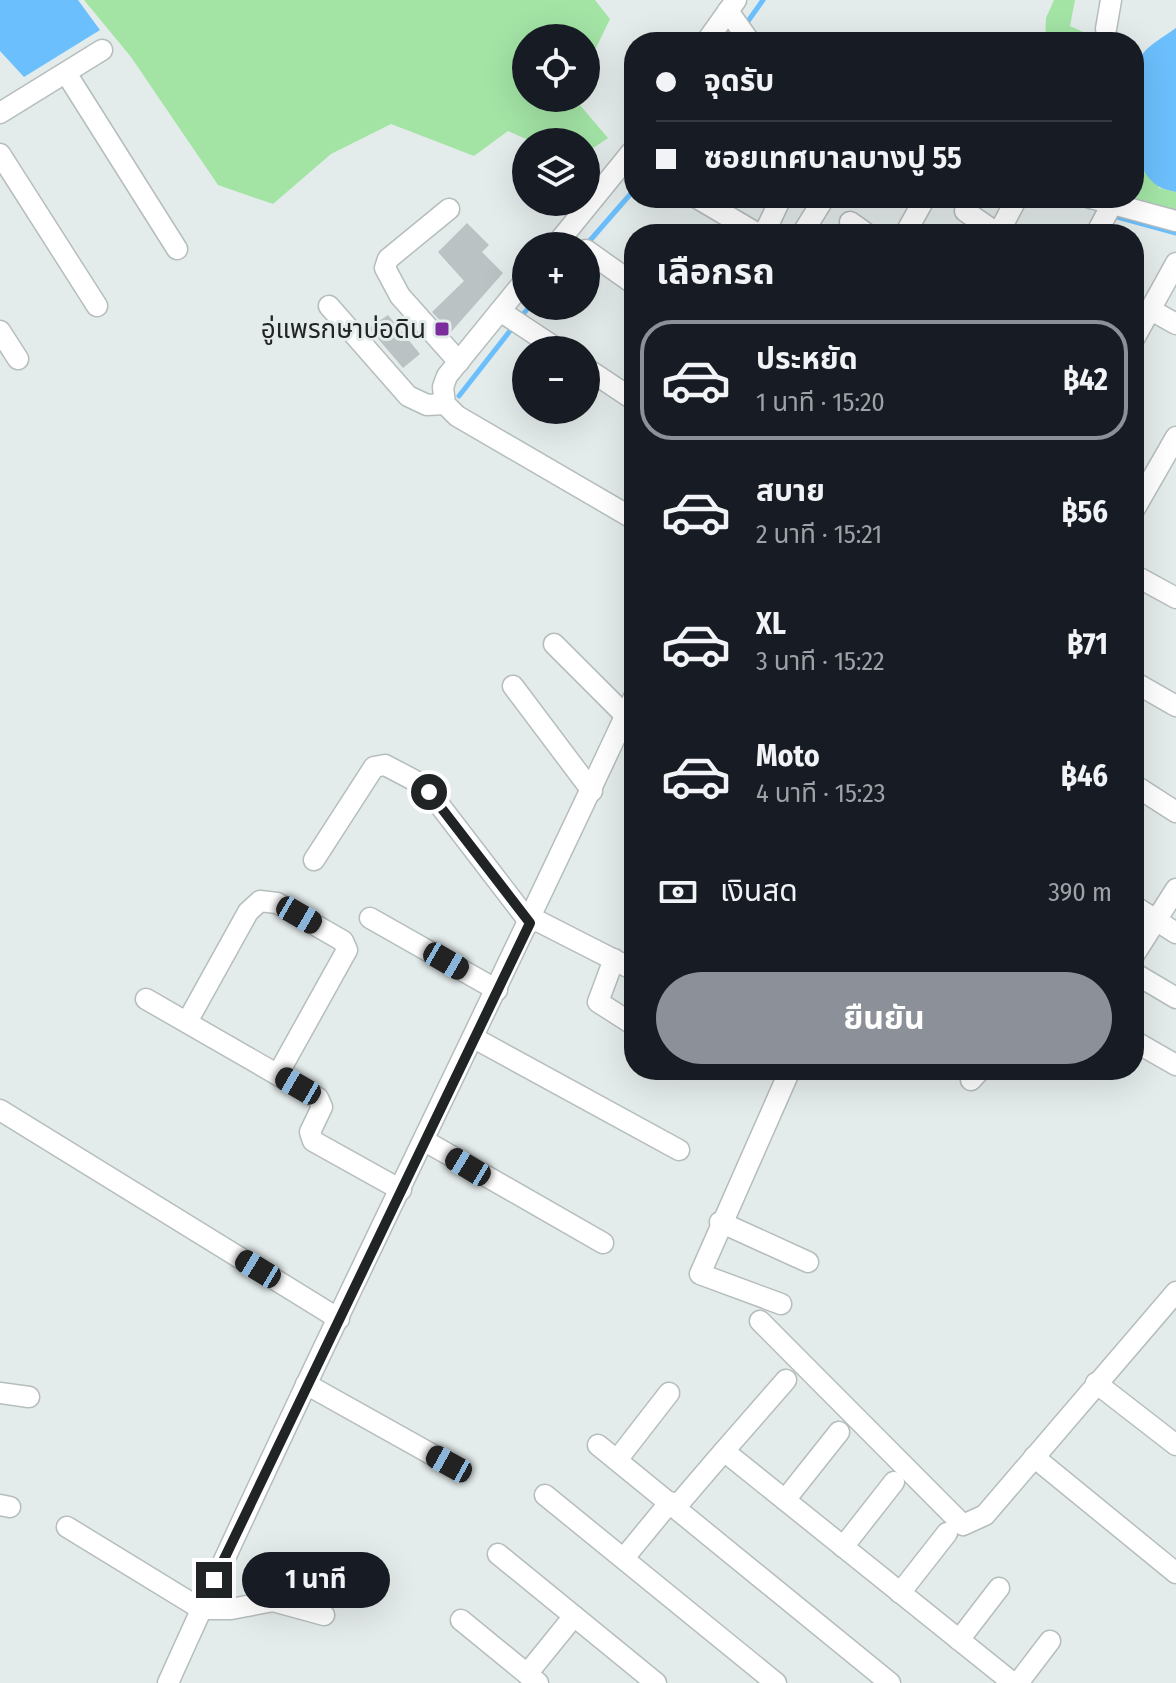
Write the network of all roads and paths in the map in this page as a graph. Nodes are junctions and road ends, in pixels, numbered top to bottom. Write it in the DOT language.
graph roads {
  1 [pos="1111,0"];
  2 [pos="739,21"];
  3 [pos="1106,29"];
  4 [pos="722,32"];
  5 [pos="102,50"];
  6 [pos="66,73"];
  7 [pos="0,113"];
  8 [pos="0,154"];
  9 [pos="624,168"];
  10 [pos="715,208"];
  11 [pos="449,209"];
  12 [pos="965,211"];
  13 [pos="1106,216"];
  14 [pos="1176,221"];
  15 [pos="743,224"];
  16 [pos="984,224"];
  17 [pos="584,232"];
  18 [pos="177,249"];
  19 [pos="600,261"];
  20 [pos="1176,263"];
  21 [pos="624,277"];
  22 [pos="97,306"];
  23 [pos="329,306"];
  24 [pos="1151,310"];
  25 [pos="511,318"];
  26 [pos="1144,322"];
  27 [pos="1176,324"];
  28 [pos="0,331"];
  29 [pos="538,336"];
  30 [pos="18,359"];
  31 [pos="459,362"];
  32 [pos="600,377"];
  33 [pos="624,393"];
  34 [pos="445,404"];
  35 [pos="1176,437"];
  36 [pos="1144,493"];
  37 [pos="624,513"];
  38 [pos="1144,580"];
  39 [pos="1176,598"];
  40 [pos="554,644"];
  41 [pos="513,686"];
  42 [pos="1144,688"];
  43 [pos="624,701"];
  44 [pos="1176,706"];
  45 [pos="624,719"];
  46 [pos="592,791"];
  47 [pos="1144,791"];
  48 [pos="1176,812"];
  49 [pos="314,860"];
  50 [pos="1176,889"];
  51 [pos="1144,913"];
  52 [pos="370,918"];
  53 [pos="531,921"];
  54 [pos="1156,921"];
  55 [pos="1176,933"];
  56 [pos="1144,940"];
  57 [pos="614,959"];
  58 [pos="624,964"];
  59 [pos="1144,979"];
  60 [pos="497,990"];
  61 [pos="1176,998"];
  62 [pos="146,999"];
  63 [pos="624,1019"];
  64 [pos="187,1022"];
  65 [pos="474,1038"];
  66 [pos="1144,1047"];
  67 [pos="1176,1065"];
  68 [pos="278,1074"];
  69 [pos="785,1080"];
  70 [pos="0,1110"];
  71 [pos="425,1141"];
  72 [pos="679,1150"];
  73 [pos="401,1190"];
  74 [pos="720,1222"];
  75 [pos="603,1243"];
  76 [pos="808,1262"];
  77 [pos="1176,1292"];
  78 [pos="781,1304"];
  79 [pos="339,1319"];
  80 [pos="760,1321"];
  81 [pos="786,1380"];
  82 [pos="1096,1383"];
  83 [pos="306,1384"];
  84 [pos="0,1393"];
  85 [pos="669,1393"];
  86 [pos="29,1397"];
  87 [pos="839,1432"];
  88 [pos="598,1445"];
  89 [pos="1176,1445"];
  90 [pos="724,1451"];
  91 [pos="1034,1457"];
  92 [pos="617,1460"];
  93 [pos="449,1464"];
  94 [pos="894,1482"];
  95 [pos="545,1495"];
  96 [pos="785,1500"];
  97 [pos="673,1505"];
  98 [pos="67,1527"];
  99 [pos="947,1533"];
  100 [pos="843,1547"];
  101 [pos="498,1554"];
  102 [pos="624,1558"];
  103 [pos="1176,1573"];
  104 [pos="999,1588"];
  105 [pos="900,1593"];
  106 [pos="201,1609"];
  107 [pos="324,1615"];
  108 [pos="574,1616"];
  109 [pos="461,1620"];
  110 [pos="959,1640"];
  111 [pos="1050,1641"];
  112 [pos="525,1678"];
  113 [pos="168,1683"];
  114 [pos="656,1683"];
  115 [pos="776,1683"];
  116 [pos="890,1683"];
  117 [pos="1015,1683"];
  1 -- 3 [label="street"];
  2 -- 4 [label="street"];
  5 -- 6 [label="street"];
  6 -- 7 [label="street"];
  6 -- 18 [label="street"];
  8 -- 22 [label="street"];
  9 -- 17 [label="street"];
  10 -- 15 [label="street"];
  11 -- 31 [label="street"];
  12 -- 16 [label="street"];
  13 -- 14 [label="street"];
  19 -- 21 [label="street"];
  20 -- 24 [label="street"];
  23 -- 34 [label="street"];
  24 -- 26 [label="street"];
  24 -- 27 [label="street"];
  25 -- 29 [label="street"];
  25 -- 31 [label="street"];
  28 -- 30 [label="street"];
  31 -- 34 [label="street"];
  32 -- 33 [label="street"];
  34 -- 37 [label="street"];
  35 -- 36 [label="street"];
  38 -- 39 [label="street"];
  40 -- 43 [label="street"];
  41 -- 46 [label="street"];
  42 -- 44 [label="street"];
  45 -- 46 [label="street"];
  46 -- 53 [label="street"];
  47 -- 48 [label="street"];
  49 -- 53 [label="street"];
  50 -- 54 [label="street"];
  51 -- 54 [label="street"];
  52 -- 60 [label="street"];
  53 -- 57 [label="street"];
  53 -- 60 [label="street"];
  54 -- 55 [label="street"];
  54 -- 56 [label="street"];
  57 -- 58 [label="street"];
  57 -- 63 [label="street"];
  59 -- 61 [label="street"];
  60 -- 65 [label="street"];
  62 -- 64 [label="street"];
  64 -- 68 [label="street"];
  64 -- 68 [label="street"];
  65 -- 71 [label="street"];
  65 -- 72 [label="street"];
  66 -- 67 [label="street"];
  68 -- 73 [label="street"];
  69 -- 74 [label="street"];
  70 -- 79 [label="street"];
  71 -- 73 [label="street"];
  71 -- 75 [label="street"];
  73 -- 79 [label="street"];
  74 -- 76 [label="street"];
  74 -- 78 [label="street"];
  77 -- 82 [label="street"];
  79 -- 83 [label="street"];
  80 -- 91 [label="street"];
  81 -- 90 [label="street"];
  82 -- 89 [label="street"];
  82 -- 91 [label="street"];
  83 -- 93 [label="street"];
  83 -- 106 [label="street"];
  84 -- 86 [label="street"];
  85 -- 92 [label="street"];
  87 -- 96 [label="street"];
  88 -- 92 [label="street"];
  90 -- 96 [label="street"];
  90 -- 97 [label="street"];
  91 -- 103 [label="street"];
  92 -- 97 [label="street"];
  94 -- 100 [label="street"];
  95 -- 102 [label="street"];
  96 -- 100 [label="street"];
  97 -- 102 [label="street"];
  97 -- 116 [label="street"];
  98 -- 106 [label="street"];
  99 -- 105 [label="street"];
  100 -- 105 [label="street"];
  101 -- 108 [label="street"];
  102 -- 115 [label="street"];
  104 -- 110 [label="street"];
  105 -- 110 [label="street"];
  106 -- 107 [label="street"];
  106 -- 113 [label="street"];
  108 -- 112 [label="street"];
  108 -- 114 [label="street"];
  109 -- 112 [label="street"];
  110 -- 117 [label="street"];
  111 -- 117 [label="street"];
}
